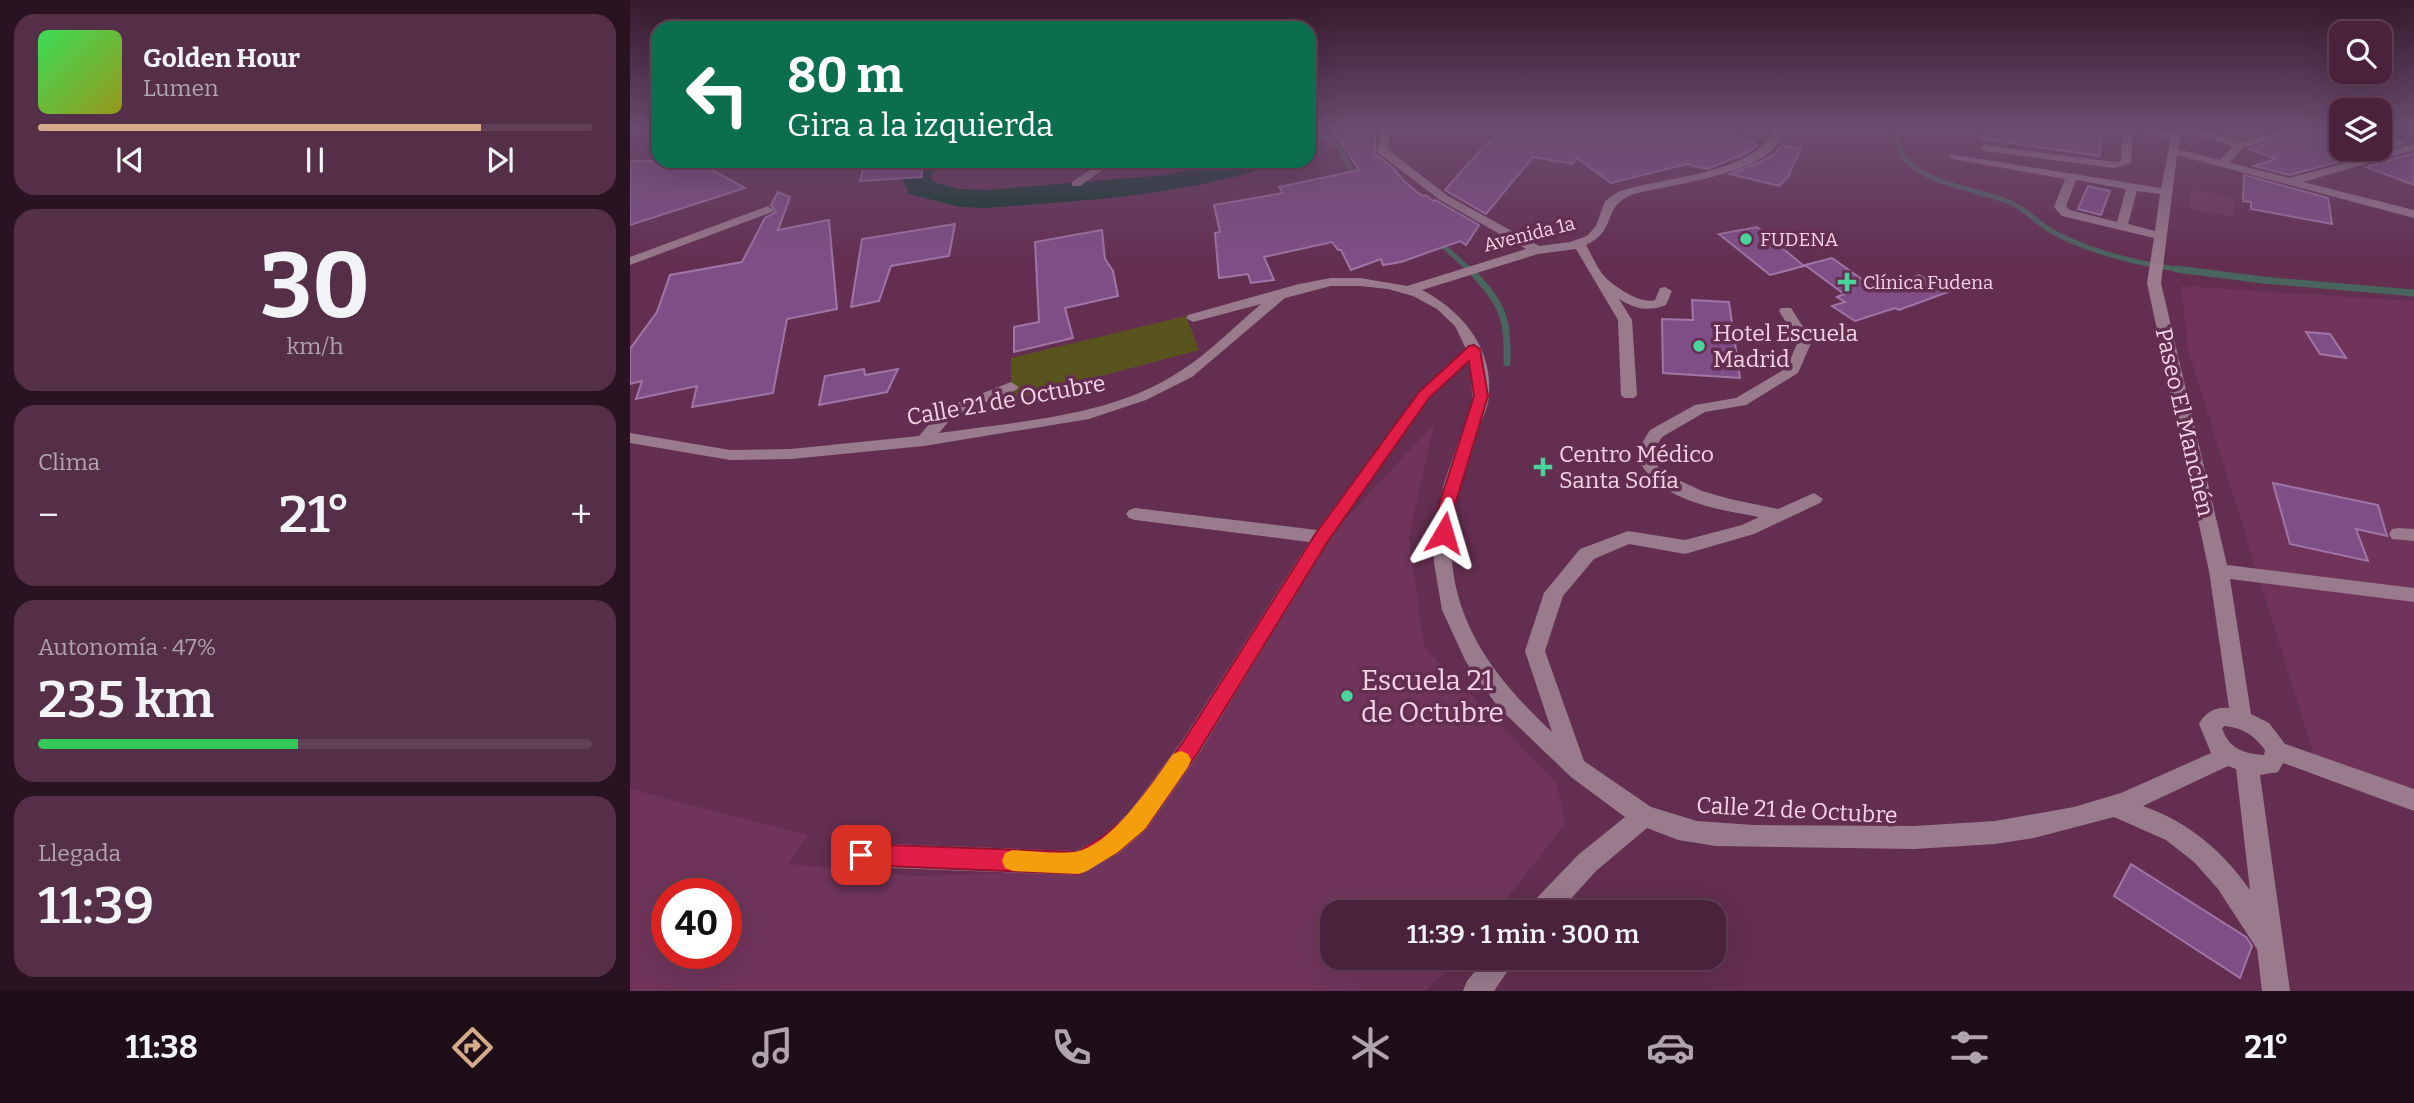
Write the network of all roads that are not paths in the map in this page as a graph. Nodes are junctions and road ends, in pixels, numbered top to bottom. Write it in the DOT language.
graph roads {
  1 [pos="1092,173"];
  2 [pos="1413,173"];
  3 [pos="1700,173"];
  4 [pos="2053,173"];
  5 [pos="2169,173"];
  6 [pos="2257,173"];
  7 [pos="2321,173"];
  8 [pos="2075,177"];
  9 [pos="2290,182"];
  10 [pos="1076,184"];
  11 [pos="2133,186"];
  12 [pos="2166,192"];
  13 [pos="768,210"];
  14 [pos="2410,211"];
  15 [pos="2121,227"];
  16 [pos="2160,236"];
  17 [pos="1579,244"];
  18 [pos="1537,250"];
  19 [pos="630,261"];
  20 [pos="1604,282"];
  21 [pos="1412,289"];
  22 [pos="1665,291"];
  23 [pos="1280,295"];
  24 [pos="1786,311"];
  25 [pos="1193,318"];
  26 [pos="1474,349"];
  27 [pos="1011,387"];
  28 [pos="1629,396"];
  29 [pos="630,438"];
  30 [pos="924,441"];
  31 [pos="1814,499"];
  32 [pos="1135,514"];
  33 [pos="1778,515"];
  34 [pos="1322,537"];
  35 [pos="2219,571"];
  36 [pos="2414,595"];
  37 [pos="2241,718"];
  38 [pos="2277,751"];
  39 [pos="2238,760"];
  40 [pos="1575,768"];
  41 [pos="2414,800"];
  42 [pos="2114,806"];
  43 [pos="1644,816"];
  44 [pos="861,855"];
  45 [pos="1552,900"];
  46 [pos="2273,950"];
  47 [pos="1494,970"];
  48 [pos="1477,991"];
  49 [pos="2276,991"];
  1 -- 10 [label="street"];
  2 -- 18 [label="street"];
  3 -- 17 [label="street, Avenida 1a"];
  4 -- 8 [label="street"];
  5 -- 12 [label="street, Paseo El Manchén"];
  6 -- 9 [label="street"];
  7 -- 9 [label="street"];
  8 -- 11 [label="street"];
  8 -- 15 [label="street"];
  9 -- 14 [label="street"];
  11 -- 12 [label="street"];
  11 -- 15 [label="street"];
  12 -- 16 [label="street, Paseo El Manchén"];
  13 -- 19 [label="street"];
  15 -- 16 [label="street"];
  16 -- 35 [label="street, Paseo El Manchén"];
  17 -- 18 [label="street, Avenida 1a"];
  17 -- 20 [label="street"];
  18 -- 21 [label="street, Avenida 1a"];
  20 -- 22 [label="street"];
  20 -- 28 [label="street"];
  21 -- 23 [label="street, Calle 21 de Octubre"];
  21 -- 26 [label="street, Calle 21 de Octubre"];
  23 -- 25 [label="street"];
  23 -- 30 [label="street, Calle 21 de Octubre"];
  24 -- 33 [label="street"];
  26 -- 34 [label="street"];
  26 -- 40 [label="street, Calle 21 de Octubre"];
  27 -- 30 [label="street"];
  29 -- 30 [label="street, Calle 21 de Octubre"];
  31 -- 33 [label="street"];
  32 -- 34 [label="street"];
  33 -- 40 [label="street"];
  34 -- 44 [label="street"];
  35 -- 36 [label="street"];
  35 -- 37 [label="street, Paseo El Manchén"];
  37 -- 38 [label="street"];
  37 -- 39 [label="street"];
  38 -- 39 [label="street, Calle 21 de Octubre"];
  38 -- 41 [label="street"];
  39 -- 42 [label="street, Calle 21 de Octubre"];
  39 -- 46 [label="street"];
  40 -- 43 [label="street, Calle 21 de Octubre"];
  42 -- 43 [label="street, Calle 21 de Octubre"];
  42 -- 46 [label="street"];
  43 -- 45 [label="street"];
  46 -- 49 [label="street"];
  47 -- 48 [label="street"];
}
